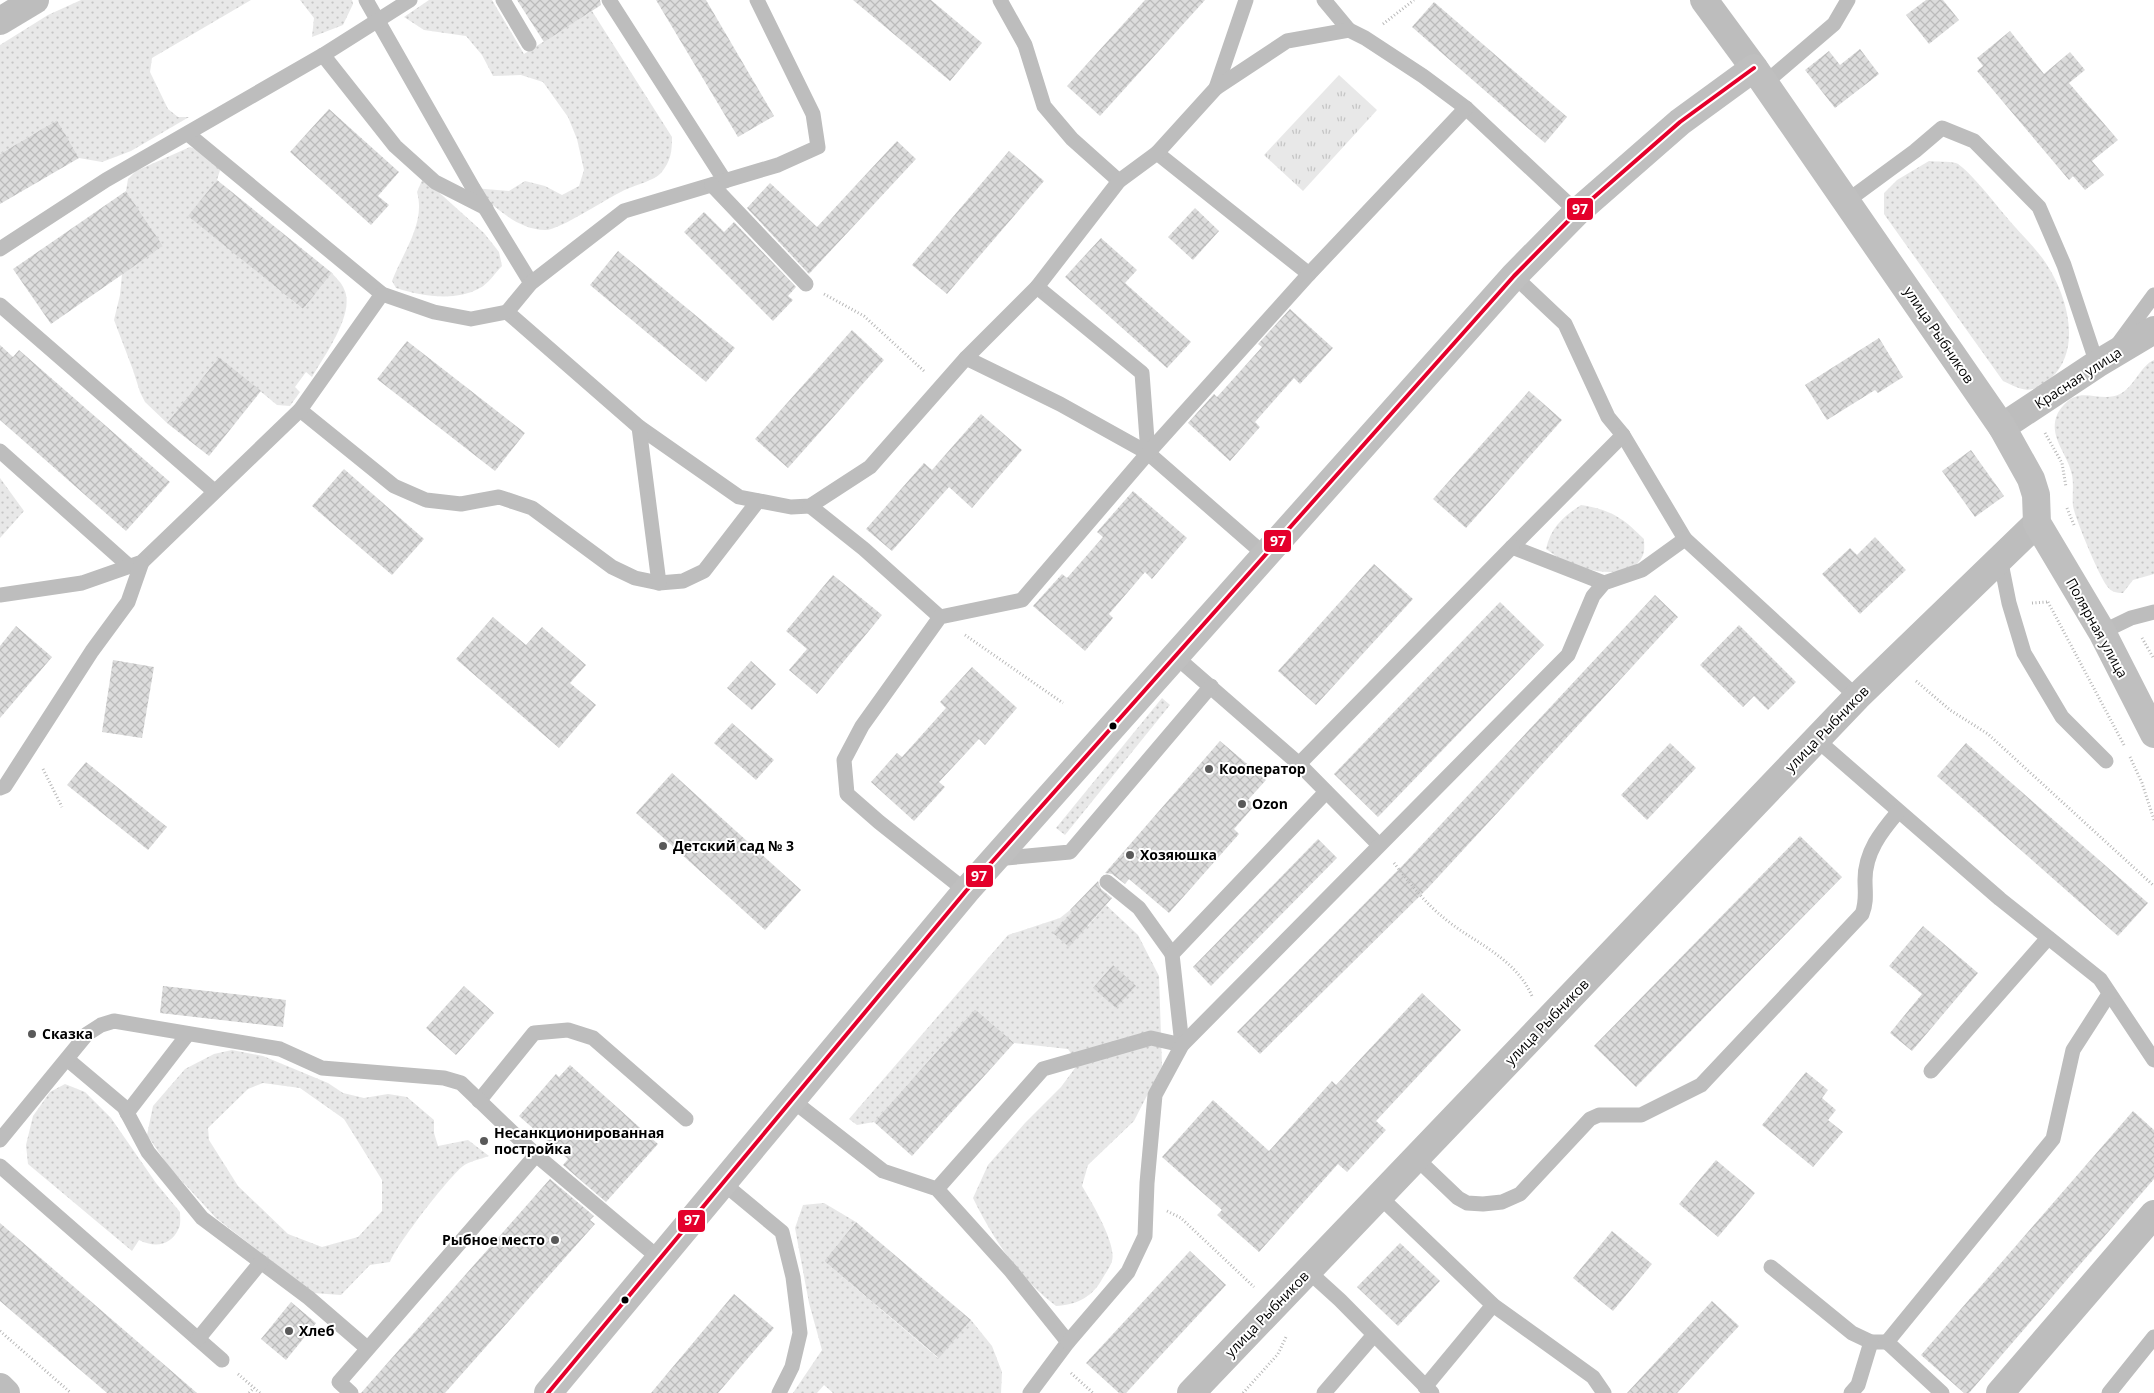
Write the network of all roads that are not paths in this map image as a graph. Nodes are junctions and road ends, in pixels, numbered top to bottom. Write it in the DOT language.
graph roads {
  1 [pos="35,0"];
  2 [pos="366,0"];
  3 [pos="410,0"];
  4 [pos="503,0"];
  5 [pos="609,0"];
  6 [pos="757,0"];
  7 [pos="1000,0"];
  8 [pos="1246,0"];
  9 [pos="1324,0"];
  10 [pos="1704,0"];
  11 [pos="1848,0"];
  12 [pos="377,20"];
  13 [pos="0,21"];
  14 [pos="1349,30"];
  15 [pos="529,44"];
  16 [pos="323,55"];
  17 [pos="1760,75"];
  18 [pos="1216,88"];
  19 [pos="1466,108"];
  20 [pos="188,134"];
  21 [pos="1157,153"];
  22 [pos="1119,181"];
  23 [pos="718,183"];
  24 [pos="1847,201"];
  25 [pos="486,208"];
  26 [pos="1576,212"];
  27 [pos="0,249"];
  28 [pos="1308,274"];
  29 [pos="1514,276"];
  30 [pos="531,283"];
  31 [pos="806,284"];
  32 [pos="1037,286"];
  33 [pos="382,294"];
  34 [pos="2154,295"];
  35 [pos="0,305"];
  36 [pos="507,312"];
  37 [pos="2154,330"];
  38 [pos="966,358"];
  39 [pos="2103,360"];
  40 [pos="300,410"];
  41 [pos="640,427"];
  42 [pos="2002,428"];
  43 [pos="1623,435"];
  44 [pos="0,451"];
  45 [pos="1148,453"];
  46 [pos="214,491"];
  47 [pos="758,500"];
  48 [pos="810,506"];
  49 [pos="2037,523"];
  50 [pos="1685,539"];
  51 [pos="1512,546"];
  52 [pos="1265,556"];
  53 [pos="2000,558"];
  54 [pos="136,564"];
  55 [pos="660,583"];
  56 [pos="1604,583"];
  57 [pos="0,595"];
  58 [pos="2154,612"];
  59 [pos="940,617"];
  60 [pos="2102,632"];
  61 [pos="1176,656"];
  62 [pos="1211,686"];
  63 [pos="1857,697"];
  64 [pos="2154,734"];
  65 [pos="1816,739"];
  66 [pos="2106,761"];
  67 [pos="1299,764"];
  68 [pos="0,788"];
  69 [pos="1326,792"];
  70 [pos="1898,812"];
  71 [pos="1380,846"];
  72 [pos="995,859"];
  73 [pos="1107,882"];
  74 [pos="966,891"];
  75 [pos="2048,938"];
  76 [pos="1172,954"];
  77 [pos="2110,994"];
  78 [pos="188,1034"];
  79 [pos="1182,1045"];
  80 [pos="67,1058"];
  81 [pos="2154,1060"];
  82 [pos="1931,1071"];
  83 [pos="792,1100"];
  84 [pos="479,1101"];
  85 [pos="127,1114"];
  86 [pos="686,1119"];
  87 [pos="0,1140"];
  88 [pos="536,1155"];
  89 [pos="1416,1158"];
  90 [pos="0,1166"];
  91 [pos="723,1183"];
  92 [pos="938,1189"];
  93 [pos="1379,1196"];
  94 [pos="2154,1214"];
  95 [pos="660,1259"];
  96 [pos="262,1262"];
  97 [pos="1771,1267"];
  98 [pos="1308,1271"];
  99 [pos="1493,1305"];
  100 [pos="1373,1336"];
  101 [pos="2154,1337"];
  102 [pos="198,1339"];
  103 [pos="1068,1342"];
  104 [pos="1871,1342"];
  105 [pos="1887,1342"];
  106 [pos="367,1348"];
  107 [pos="222,1360"];
  108 [pos="0,1387"];
  109 [pos="1428,1390"];
  110 [pos="6,1393"];
  111 [pos="350,1393"];
  112 [pos="548,1393"];
  113 [pos="779,1393"];
  114 [pos="1030,1393"];
  115 [pos="1192,1393"];
  116 [pos="1324,1393"];
  117 [pos="1604,1393"];
  118 [pos="1851,1393"];
  119 [pos="1942,1393"];
  120 [pos="2000,1393"];
  121 [pos="2109,1393"];
  1 -- 13 [label="street"];
  2 -- 12 [label="lane"];
  3 -- 12 [label="lane"];
  4 -- 15 [label="lane"];
  5 -- 23 [label="lane"];
  6 -- 23 [label="lane"];
  7 -- 22 [label="lane"];
  8 -- 18 [label="lane"];
  9 -- 14 [label="lane"];
  10 -- 17 [label="street, улица Рыбников"];
  11 -- 17 [label="lane"];
  12 -- 16 [label="lane"];
  12 -- 25 [label="lane"];
  14 -- 18 [label="lane"];
  14 -- 19 [label="lane"];
  16 -- 20 [label="lane"];
  16 -- 25 [label="lane"];
  17 -- 24 [label="main road, улица Рыбников"];
  17 -- 26 [label="main road"];
  18 -- 21 [label="lane"];
  19 -- 26 [label="lane"];
  19 -- 28 [label="lane"];
  20 -- 27 [label="lane"];
  20 -- 33 [label="lane"];
  21 -- 22 [label="lane"];
  21 -- 28 [label="lane"];
  22 -- 32 [label="lane"];
  23 -- 30 [label="lane"];
  23 -- 31 [label="lane"];
  24 -- 39 [label="lane"];
  24 -- 42 [label="main road, улица Рыбников"];
  25 -- 30 [label="lane"];
  26 -- 29 [label="main road"];
  28 -- 45 [label="lane"];
  29 -- 43 [label="lane"];
  29 -- 52 [label="main road"];
  30 -- 36 [label="lane"];
  32 -- 38 [label="lane"];
  32 -- 45 [label="lane"];
  33 -- 36 [label="lane"];
  33 -- 40 [label="lane"];
  34 -- 39 [label="lane"];
  35 -- 46 [label="lane"];
  36 -- 41 [label="lane"];
  37 -- 39 [label="street, Красная улица"];
  38 -- 45 [label="lane"];
  38 -- 48 [label="lane"];
  39 -- 42 [label="street, Красная улица"];
  40 -- 46 [label="lane"];
  40 -- 55 [label="lane"];
  41 -- 47 [label="lane"];
  41 -- 55 [label="lane"];
  42 -- 49 [label="main road, улица Рыбников"];
  43 -- 50 [label="lane"];
  43 -- 51 [label="lane"];
  44 -- 54 [label="lane"];
  45 -- 52 [label="lane"];
  45 -- 59 [label="lane"];
  46 -- 54 [label="lane"];
  47 -- 48 [label="lane"];
  47 -- 55 [label="lane"];
  48 -- 59 [label="lane"];
  49 -- 53 [label="street, улица Рыбников"];
  49 -- 60 [label="main road, Полярная улица"];
  50 -- 56 [label="lane"];
  50 -- 63 [label="lane"];
  51 -- 56 [label="lane"];
  51 -- 67 [label="lane"];
  52 -- 61 [label="main road"];
  53 -- 63 [label="street, улица Рыбников"];
  53 -- 66 [label="lane"];
  54 -- 57 [label="lane"];
  54 -- 68 [label="lane"];
  56 -- 71 [label="lane"];
  58 -- 60 [label="lane"];
  59 -- 74 [label="lane"];
  60 -- 64 [label="main road, Полярная улица"];
  61 -- 62 [label="lane"];
  61 -- 72 [label="main road"];
  62 -- 67 [label="lane"];
  62 -- 72 [label="lane"];
  63 -- 65 [label="street, улица Рыбников"];
  65 -- 70 [label="lane"];
  65 -- 89 [label="street, улица Рыбников"];
  67 -- 69 [label="lane"];
  69 -- 71 [label="lane"];
  69 -- 76 [label="lane"];
  70 -- 75 [label="lane"];
  70 -- 89 [label="lane"];
  71 -- 79 [label="lane"];
  72 -- 74 [label="main road"];
  73 -- 76 [label="lane"];
  74 -- 83 [label="main road"];
  75 -- 77 [label="lane"];
  75 -- 82 [label="lane"];
  76 -- 79 [label="lane"];
  77 -- 81 [label="lane"];
  77 -- 105 [label="lane"];
  78 -- 80 [label="lane"];
  78 -- 84 [label="lane"];
  78 -- 85 [label="lane"];
  79 -- 92 [label="lane"];
  79 -- 103 [label="lane"];
  80 -- 85 [label="lane"];
  80 -- 87 [label="lane"];
  83 -- 91 [label="main road"];
  83 -- 92 [label="lane"];
  84 -- 86 [label="lane"];
  84 -- 88 [label="lane"];
  85 -- 96 [label="lane"];
  88 -- 95 [label="lane"];
  88 -- 106 [label="lane"];
  89 -- 93 [label="street, улица Рыбников"];
  90 -- 102 [label="lane"];
  91 -- 95 [label="main road"];
  91 -- 113 [label="lane"];
  92 -- 103 [label="lane"];
  93 -- 98 [label="street, улица Рыбников"];
  93 -- 99 [label="lane"];
  94 -- 120 [label="street"];
  95 -- 112 [label="main road"];
  96 -- 102 [label="lane"];
  96 -- 106 [label="lane"];
  97 -- 104 [label="lane"];
  98 -- 100 [label="lane"];
  98 -- 115 [label="street, улица Рыбников"];
  99 -- 109 [label="lane"];
  99 -- 117 [label="lane"];
  100 -- 109 [label="lane"];
  100 -- 116 [label="lane"];
  101 -- 121 [label="lane"];
  102 -- 107 [label="lane"];
  103 -- 114 [label="lane"];
  104 -- 105 [label="lane"];
  104 -- 118 [label="lane"];
  105 -- 119 [label="lane"];
  106 -- 111 [label="lane"];
  108 -- 110 [label="street"];
}
